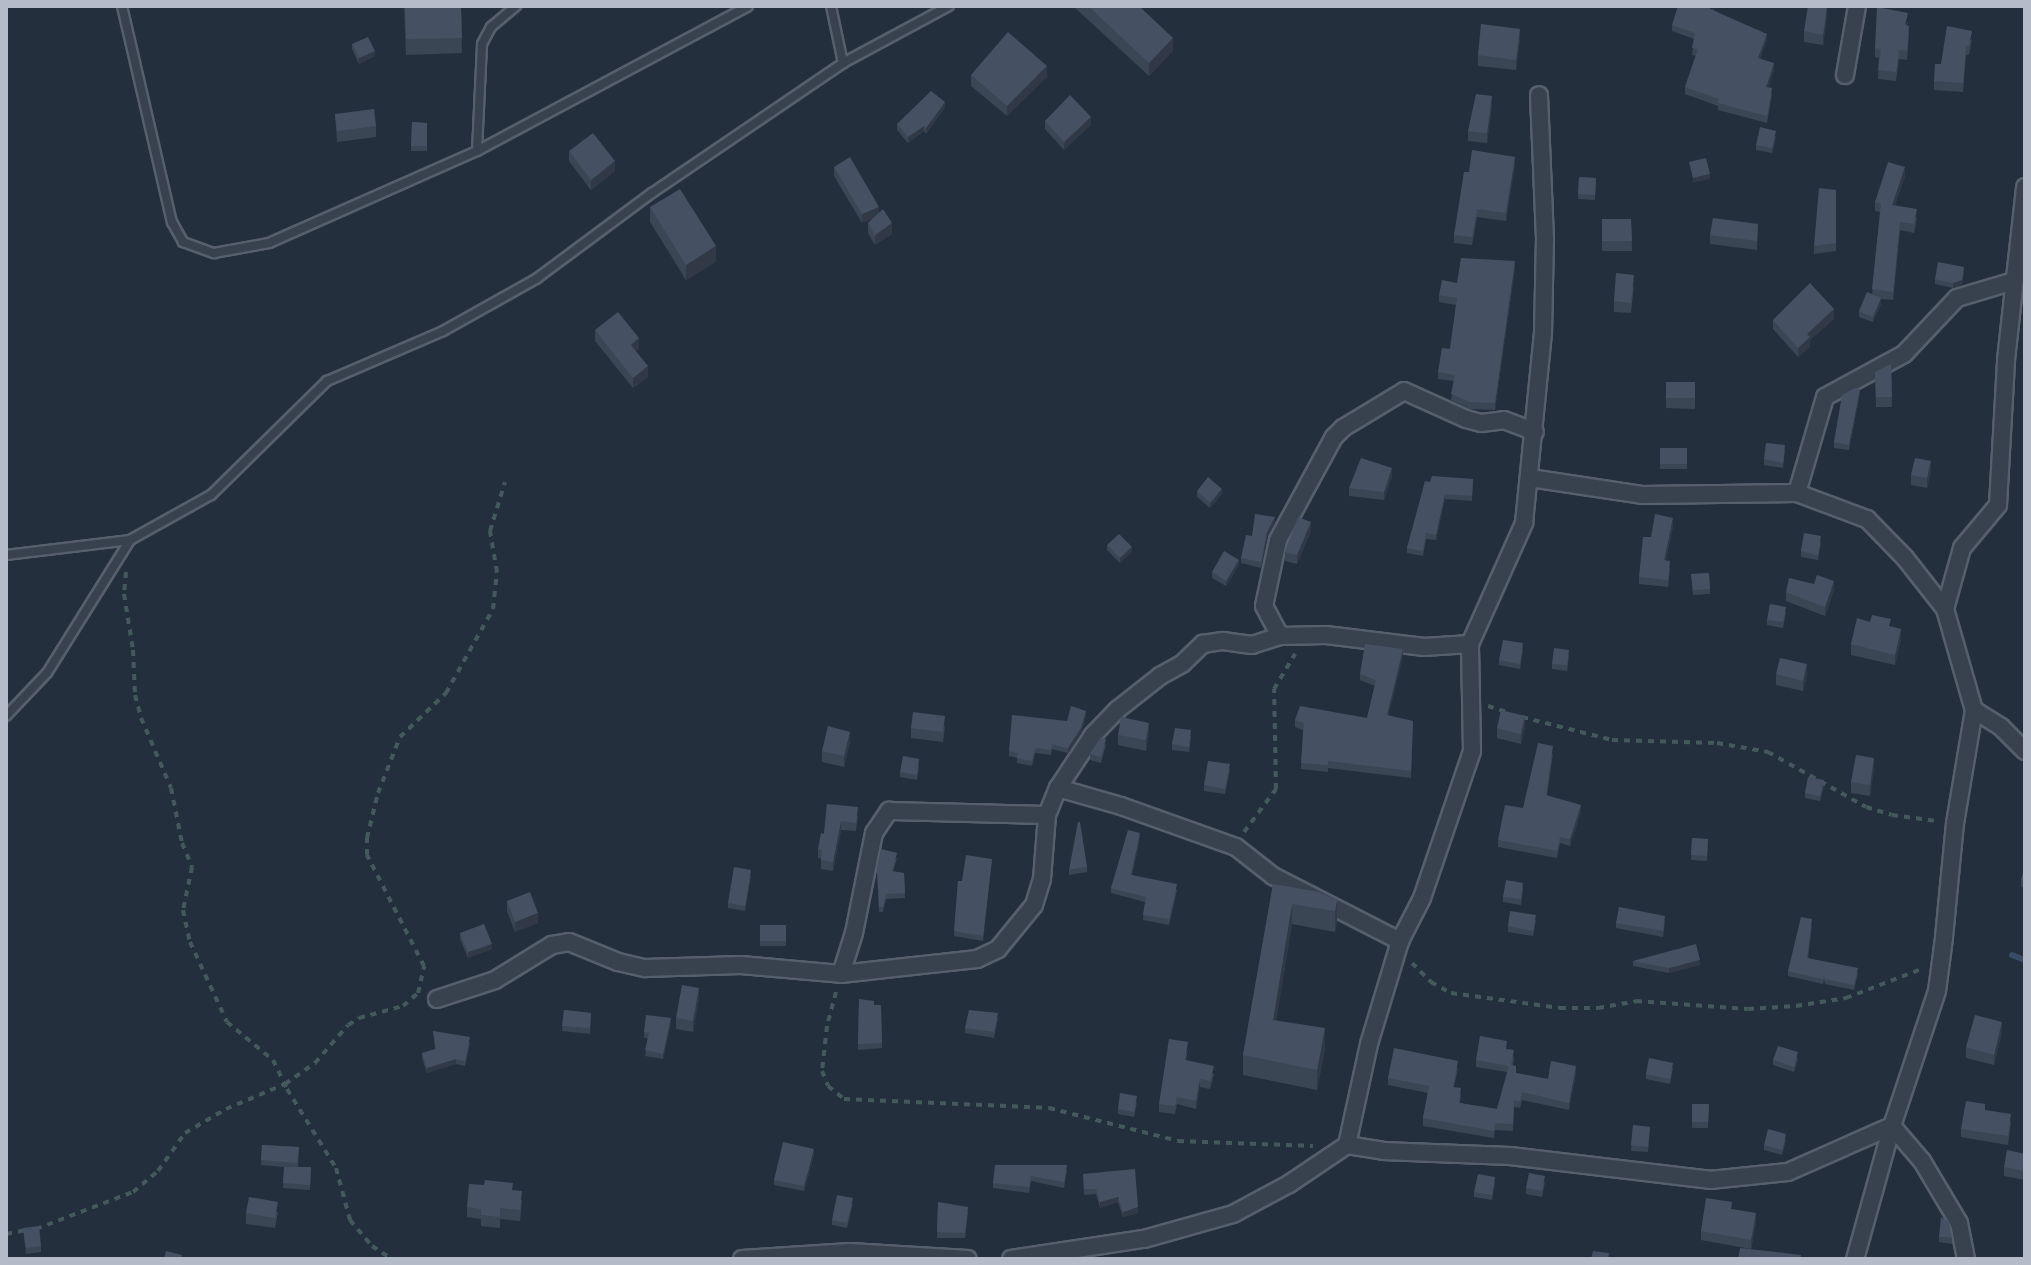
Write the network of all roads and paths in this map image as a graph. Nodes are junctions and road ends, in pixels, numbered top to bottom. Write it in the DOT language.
graph roads {
  1 [pos="122,6"];
  2 [pos="516,6"];
  3 [pos="748,6"];
  4 [pos="831,6"];
  5 [pos="949,6"];
  6 [pos="1857,6"];
  7 [pos="843,63"];
  8 [pos="1845,75"];
  9 [pos="1539,95"];
  10 [pos="477,151"];
  11 [pos="2025,187"];
  12 [pos="2014,281"];
  13 [pos="1535,432"];
  14 [pos="1530,478"];
  15 [pos="505,482"];
  16 [pos="1797,493"];
  17 [pos="130,540"];
  18 [pos="6,555"];
  19 [pos="1945,609"];
  20 [pos="1313,635"];
  21 [pos="1280,636"];
  22 [pos="1470,644"];
  23 [pos="1472,700"];
  24 [pos="1974,710"];
  25 [pos="6,716"];
  26 [pos="2001,727"];
  27 [pos="2025,733"];
  28 [pos="2025,751"];
  29 [pos="1058,788"];
  30 [pos="1047,815"];
  31 [pos="1955,823"];
  32 [pos="1236,847"];
  33 [pos="1399,945"];
  34 [pos="1941,962"];
  35 [pos="841,974"];
  36 [pos="437,999"];
  37 [pos="285,1084"];
  38 [pos="1892,1126"];
  39 [pos="1347,1145"];
  40 [pos="1316,1146"];
  41 [pos="6,1234"];
  42 [pos="853,1255"];
  43 [pos="392,1259"];
  44 [pos="742,1259"];
  45 [pos="968,1259"];
  46 [pos="1011,1259"];
  47 [pos="1855,1259"];
  48 [pos="1966,1259"];
  1 -- 10 [label="lane"];
  2 -- 10 [label="lane"];
  3 -- 10 [label="lane"];
  4 -- 7 [label="lane"];
  5 -- 7 [label="lane"];
  6 -- 8 [label="street"];
  7 -- 17 [label="lane"];
  9 -- 13 [label="street"];
  11 -- 12 [label="street"];
  12 -- 16 [label="street"];
  12 -- 19 [label="street"];
  13 -- 14 [label="street"];
  13 -- 21 [label="street"];
  14 -- 16 [label="street"];
  14 -- 22 [label="street"];
  15 -- 37 [label="path"];
  16 -- 19 [label="street"];
  17 -- 18 [label="lane"];
  17 -- 25 [label="lane"];
  17 -- 37 [label="path"];
  19 -- 24 [label="street"];
  20 -- 21 [label="street"];
  20 -- 22 [label="street"];
  20 -- 32 [label="path"];
  21 -- 29 [label="street"];
  22 -- 23 [label="street"];
  23 -- 31 [label="path"];
  23 -- 33 [label="street"];
  24 -- 26 [label="street"];
  24 -- 31 [label="street"];
  26 -- 27 [label="street"];
  26 -- 28 [label="street"];
  29 -- 30 [label="street"];
  29 -- 32 [label="street"];
  30 -- 35 [label="street"];
  30 -- 35 [label="street"];
  31 -- 34 [label="street"];
  32 -- 33 [label="street"];
  33 -- 34 [label="path"];
  33 -- 39 [label="street"];
  34 -- 38 [label="street"];
  35 -- 36 [label="street"];
  35 -- 40 [label="path"];
  37 -- 41 [label="path"];
  37 -- 43 [label="path"];
  38 -- 39 [label="street"];
  38 -- 47 [label="street"];
  38 -- 48 [label="street"];
  39 -- 46 [label="street"];
  42 -- 44 [label="street"];
  42 -- 45 [label="street"];
}
